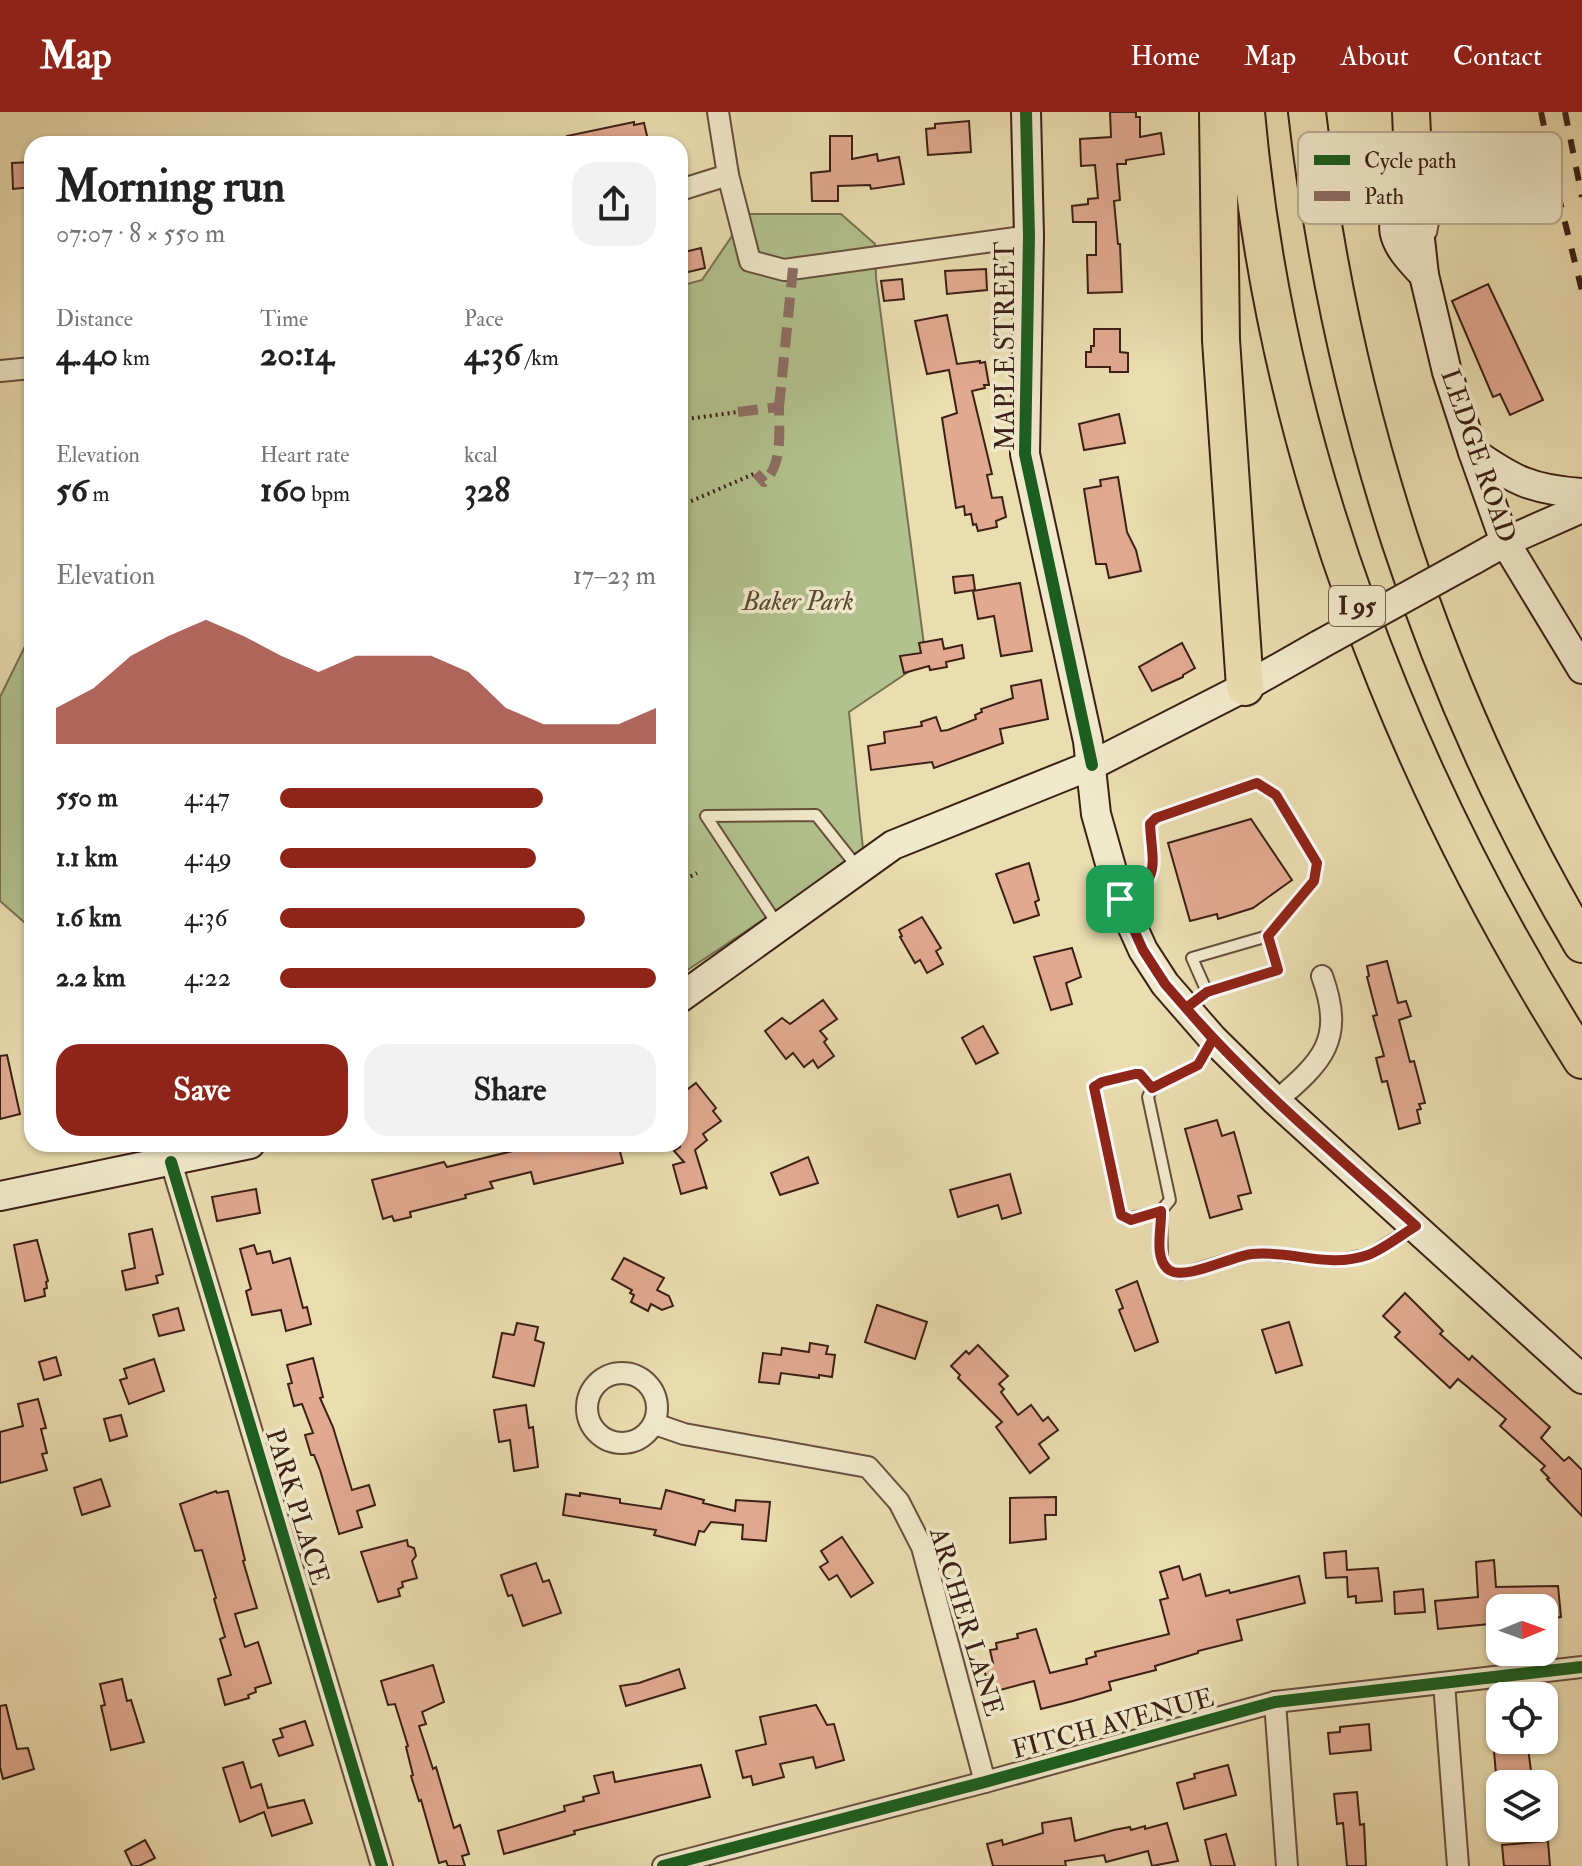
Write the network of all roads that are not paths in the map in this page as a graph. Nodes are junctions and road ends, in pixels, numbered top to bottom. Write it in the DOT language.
graph roads {
  1 [pos="718,112"];
  2 [pos="1026,112"];
  3 [pos="1218,112"];
  4 [pos="1246,112"];
  5 [pos="1307,112"];
  6 [pos="1411,112"];
  7 [pos="1310,132"];
  8 [pos="1412,132"];
  9 [pos="728,175"];
  10 [pos="688,188"];
  11 [pos="1322,224"];
  12 [pos="1395,224"];
  13 [pos="1432,224"];
  14 [pos="1029,236"];
  15 [pos="1424,275"];
  16 [pos="24,369"];
  17 [pos="0,371"];
  18 [pos="1473,452"];
  19 [pos="1582,493"];
  20 [pos="1582,508"];
  21 [pos="1505,542"];
  22 [pos="1582,669"];
  23 [pos="1245,687"];
  24 [pos="1092,765"];
  25 [pos="859,869"];
  26 [pos="1120,899"];
  27 [pos="779,926"];
  28 [pos="1268,936"];
  29 [pos="1582,944"];
  30 [pos="1322,976"];
  31 [pos="688,992"];
  32 [pos="1197,1000"];
  33 [pos="1213,1039"];
  34 [pos="1582,1060"];
  35 [pos="1152,1088"];
  36 [pos="1276,1101"];
  37 [pos="215,1152"];
  38 [pos="171,1162"];
  39 [pos="0,1196"];
  40 [pos="1161,1211"];
  41 [pos="1416,1226"];
  42 [pos="1582,1379"];
  43 [pos="655,1424"];
  44 [pos="1582,1667"];
  45 [pos="1444,1683"];
  46 [pos="1275,1702"];
  47 [pos="985,1782"];
  48 [pos="382,1866"];
  49 [pos="663,1866"];
  50 [pos="1287,1866"];
  51 [pos="1458,1866"];
  1 -- 9 [label="street"];
  2 -- 14 [label="main road, MAPLE STREET"];
  3 -- 23 [label="highway"];
  4 -- 34 [label="highway, I 95"];
  5 -- 7 [label="highway, I 95"];
  6 -- 8 [label="highway"];
  9 -- 10 [label="street"];
  9 -- 14 [label="street"];
  11 -- 29 [label="highway, I 95"];
  12 -- 15 [label="main road, LEDGE ROAD"];
  13 -- 15 [label="lane"];
  14 -- 24 [label="main road, MAPLE STREET"];
  15 -- 18 [label="main road, LEDGE ROAD"];
  16 -- 17 [label="street"];
  18 -- 19 [label="main road"];
  18 -- 21 [label="main road, LEDGE ROAD"];
  20 -- 21 [label="main road"];
  21 -- 22 [label="main road, LEDGE ROAD"];
  21 -- 23 [label="main road, bridge"];
  23 -- 24 [label="main road"];
  24 -- 25 [label="main road"];
  24 -- 26 [label="main road, MAPLE STREET"];
  25 -- 27 [label="main road"];
  25 -- 27 [label="lane"];
  26 -- 28 [label="lane"];
  26 -- 32 [label="main road, MAPLE STREET"];
  27 -- 31 [label="main road"];
  28 -- 32 [label="lane"];
  28 -- 32 [label="lane"];
  30 -- 36 [label="street"];
  32 -- 33 [label="main road, MAPLE STREET"];
  33 -- 35 [label="lane"];
  33 -- 36 [label="main road, MAPLE STREET"];
  35 -- 40 [label="lane"];
  35 -- 40 [label="lane"];
  36 -- 41 [label="main road, MAPLE STREET"];
  37 -- 38 [label="main road"];
  38 -- 39 [label="main road"];
  38 -- 48 [label="street, PARK PLACE"];
  40 -- 41 [label="lane"];
  41 -- 42 [label="main road, MAPLE STREET"];
  43 -- 47 [label="street, ARCHER LANE"];
  44 -- 45 [label="street, FITCH AVENUE"];
  45 -- 46 [label="street, FITCH AVENUE"];
  45 -- 51 [label="street"];
  46 -- 47 [label="street, FITCH AVENUE"];
  46 -- 50 [label="street"];
  47 -- 49 [label="street, FITCH AVENUE"];
}
